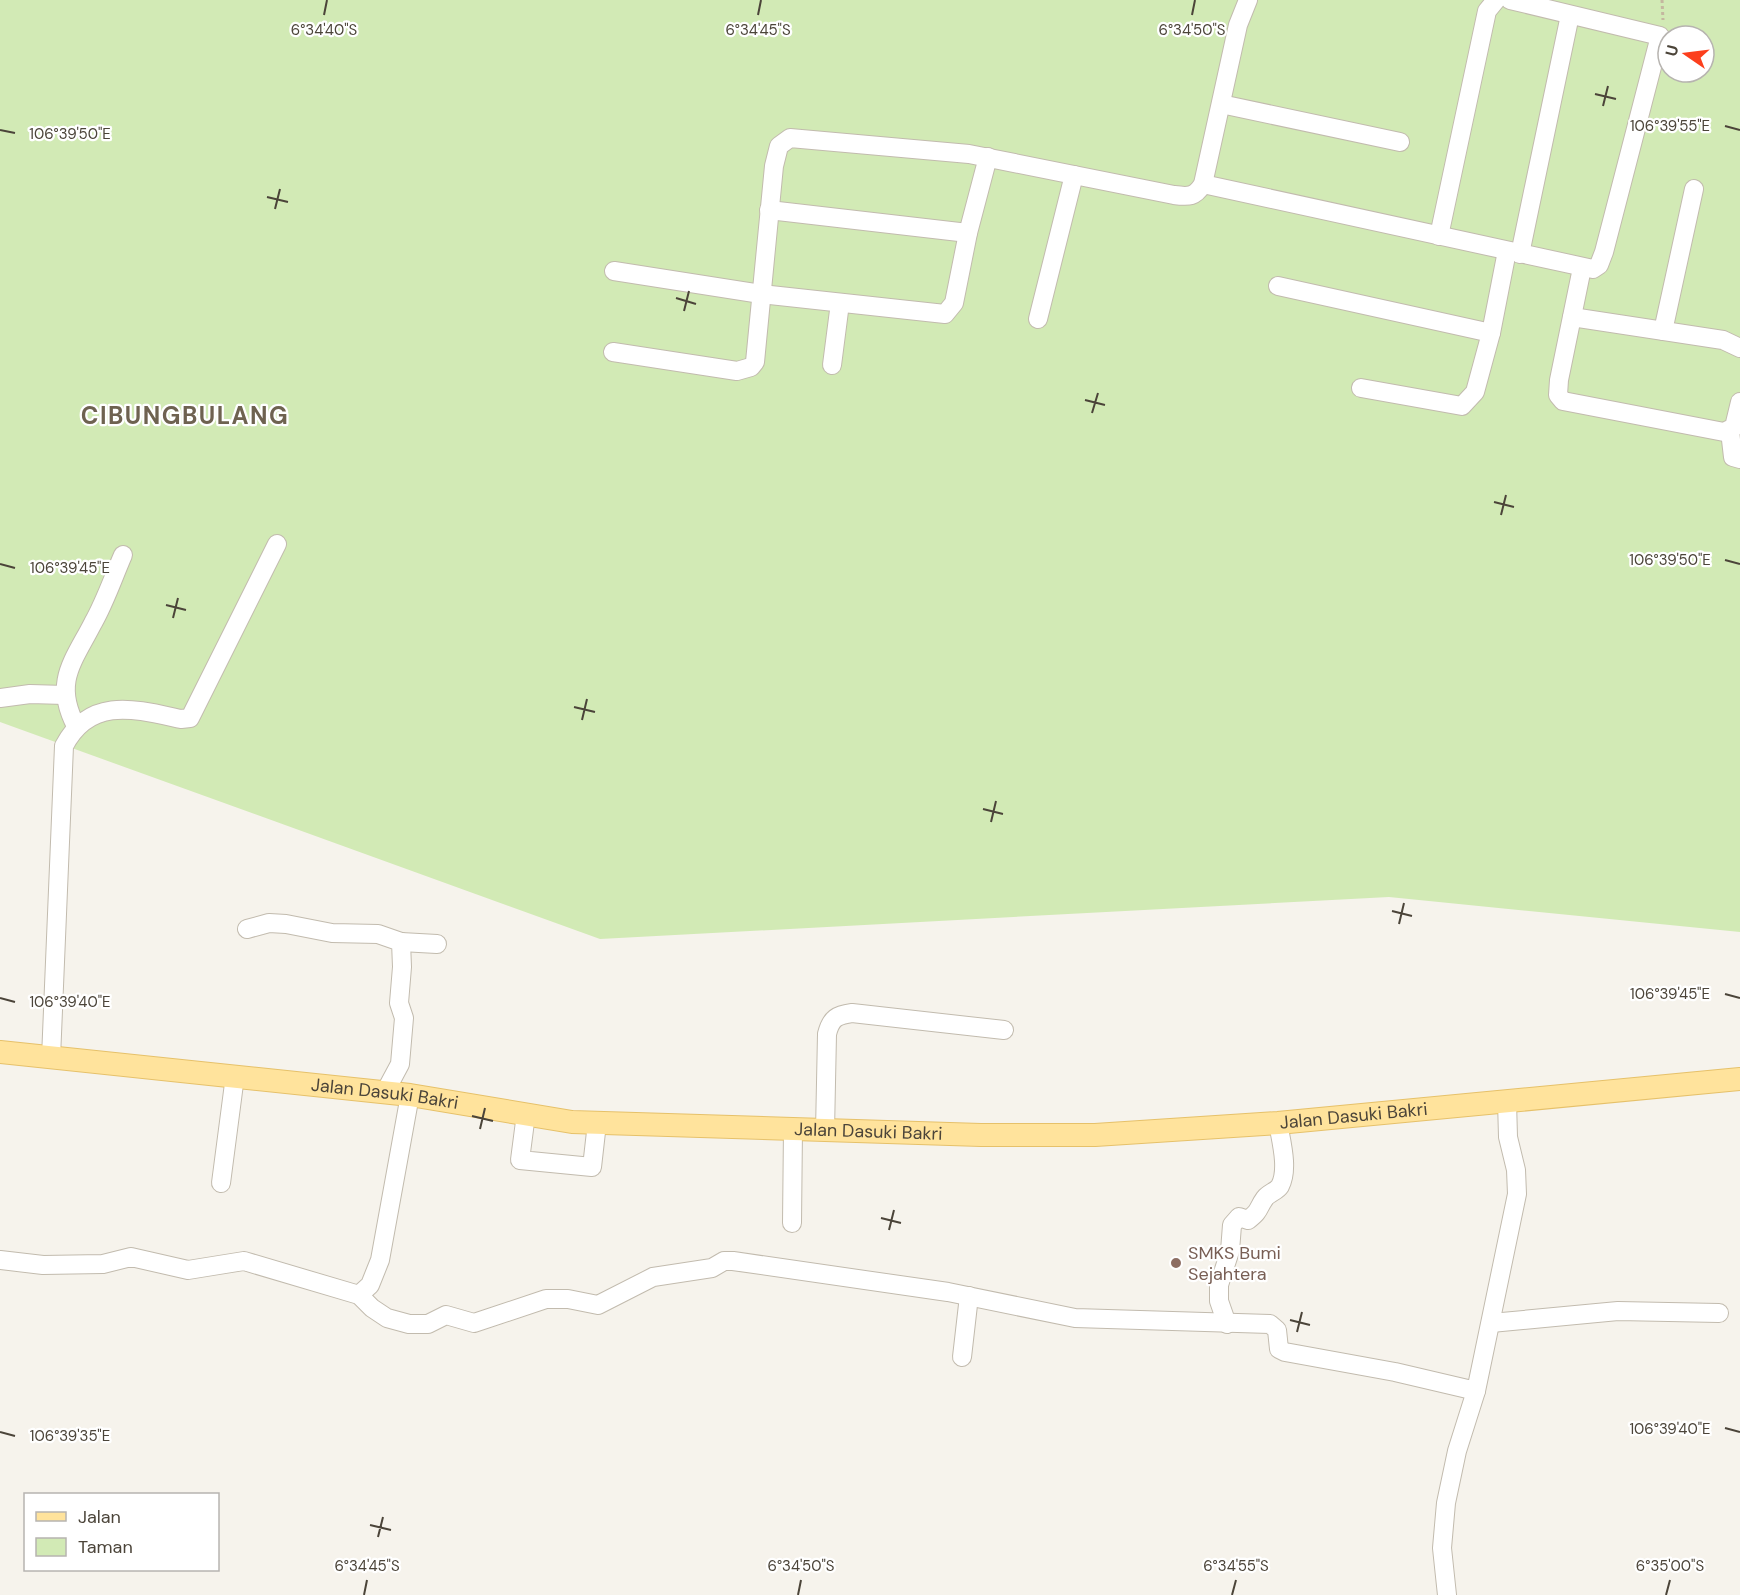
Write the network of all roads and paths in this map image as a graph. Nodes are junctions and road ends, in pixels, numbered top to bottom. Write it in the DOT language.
graph roads {
  1 [pos="1496,0"];
  2 [pos="1510,0"];
  3 [pos="1242,1"];
  4 [pos="1570,15"];
  5 [pos="1221,104"];
  6 [pos="1400,142"];
  7 [pos="988,157"];
  8 [pos="1074,175"];
  9 [pos="1203,184"];
  10 [pos="1694,189"];
  11 [pos="769,210"];
  12 [pos="968,233"];
  13 [pos="1439,236"];
  14 [pos="1513,253"];
  15 [pos="1582,268"];
  16 [pos="614,271"];
  17 [pos="1278,286"];
  18 [pos="761,294"];
  19 [pos="840,303"];
  20 [pos="1572,317"];
  21 [pos="1038,319"];
  22 [pos="1663,331"];
  23 [pos="1491,333"];
  24 [pos="1740,348"];
  25 [pos="614,352"];
  26 [pos="832,365"];
  27 [pos="1361,388"];
  28 [pos="1740,402"];
  29 [pos="1730,431"];
  30 [pos="1740,459"];
  31 [pos="277,544"];
  32 [pos="123,555"];
  33 [pos="64,695"];
  34 [pos="0,698"];
  35 [pos="76,726"];
  36 [pos="247,929"];
  37 [pos="401,942"];
  38 [pos="437,944"];
  39 [pos="1005,1030"];
  40 [pos="0,1052"];
  41 [pos="51,1058"];
  42 [pos="235,1076"];
  43 [pos="1740,1079"];
  44 [pos="385,1092"];
  45 [pos="410,1095"];
  46 [pos="1507,1101"];
  47 [pos="526,1114"];
  48 [pos="597,1123"];
  49 [pos="1278,1123"];
  50 [pos="793,1129"];
  51 [pos="825,1131"];
  52 [pos="221,1183"];
  53 [pos="792,1223"];
  54 [pos="0,1260"];
  55 [pos="359,1295"];
  56 [pos="969,1296"];
  57 [pos="1719,1313"];
  58 [pos="1491,1323"];
  59 [pos="1227,1324"];
  60 [pos="962,1357"];
  61 [pos="1476,1391"];
  62 [pos="1447,1595"];
  1 -- 13 [label="street"];
  2 -- 4 [label="street"];
  3 -- 5 [label="street"];
  4 -- 14 [label="street"];
  4 -- 15 [label="street"];
  5 -- 6 [label="street"];
  5 -- 9 [label="street"];
  7 -- 8 [label="street"];
  7 -- 11 [label="street"];
  7 -- 12 [label="street"];
  8 -- 9 [label="street"];
  8 -- 21 [label="street"];
  9 -- 13 [label="street"];
  10 -- 22 [label="street"];
  11 -- 12 [label="street"];
  11 -- 18 [label="street"];
  12 -- 19 [label="street"];
  13 -- 14 [label="street"];
  14 -- 15 [label="street"];
  14 -- 23 [label="street"];
  15 -- 20 [label="street"];
  16 -- 18 [label="street"];
  17 -- 23 [label="street"];
  18 -- 19 [label="street"];
  18 -- 25 [label="street"];
  19 -- 26 [label="street"];
  20 -- 22 [label="street"];
  20 -- 29 [label="street"];
  22 -- 24 [label="street"];
  23 -- 27 [label="street"];
  28 -- 29 [label="street"];
  29 -- 30 [label="street"];
  31 -- 35 [label="street"];
  32 -- 33 [label="street"];
  33 -- 34 [label="street"];
  33 -- 35 [label="street"];
  35 -- 41 [label="street"];
  36 -- 37 [label="street"];
  37 -- 38 [label="street"];
  37 -- 44 [label="street"];
  39 -- 51 [label="street"];
  40 -- 41 [label="main road, Jalan Dasuki Bakri"];
  41 -- 42 [label="main road, Jalan Dasuki Bakri"];
  42 -- 44 [label="main road, Jalan Dasuki Bakri"];
  42 -- 52 [label="street"];
  43 -- 46 [label="main road, Jalan Dasuki Bakri"];
  44 -- 45 [label="main road, Jalan Dasuki Bakri"];
  45 -- 47 [label="main road, Jalan Dasuki Bakri"];
  45 -- 55 [label="street"];
  46 -- 49 [label="main road, Jalan Dasuki Bakri"];
  46 -- 58 [label="street"];
  47 -- 48 [label="main road, Jalan Dasuki Bakri"];
  47 -- 48 [label="street"];
  48 -- 50 [label="main road, Jalan Dasuki Bakri"];
  49 -- 51 [label="main road, Jalan Dasuki Bakri"];
  49 -- 59 [label="street"];
  50 -- 51 [label="main road, Jalan Dasuki Bakri"];
  50 -- 53 [label="street"];
  54 -- 55 [label="street"];
  55 -- 56 [label="street"];
  56 -- 59 [label="street"];
  56 -- 60 [label="street"];
  57 -- 58 [label="street"];
  58 -- 61 [label="street"];
  59 -- 61 [label="street"];
  61 -- 62 [label="street"];
}
